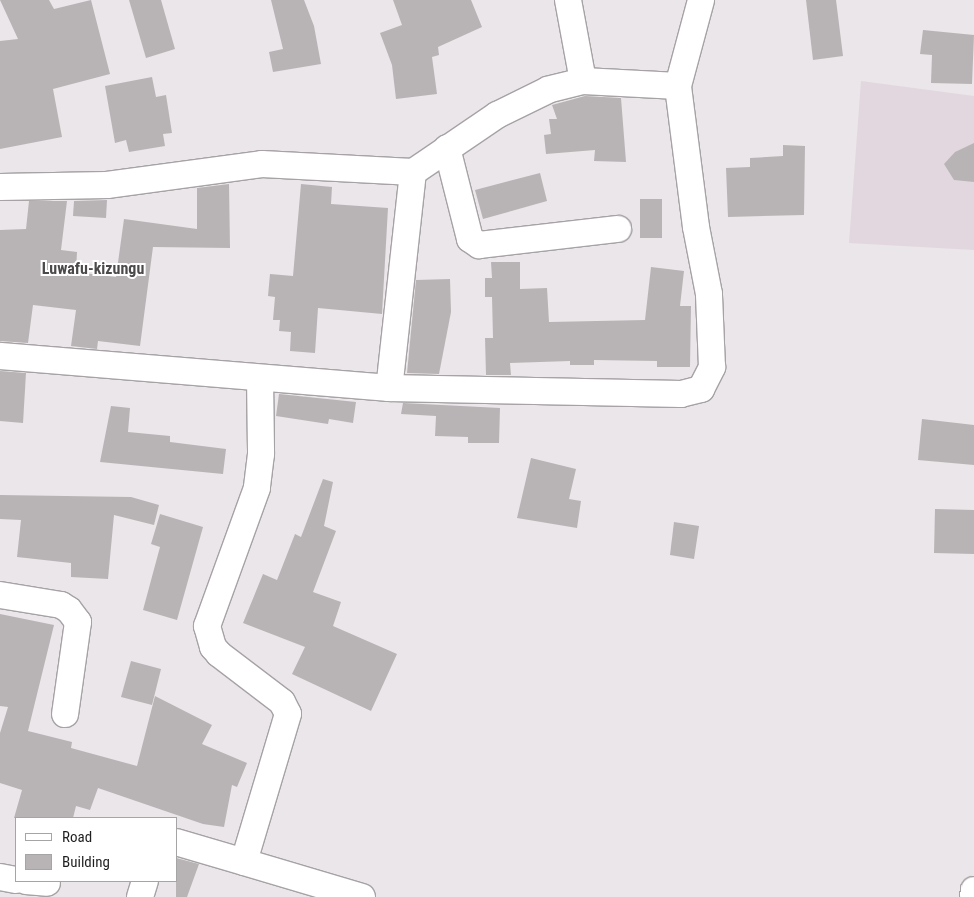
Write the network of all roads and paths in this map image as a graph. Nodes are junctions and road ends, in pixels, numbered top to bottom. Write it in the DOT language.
graph roads {
  1 [pos="568,0"];
  2 [pos="701,0"];
  3 [pos="583,81"];
  4 [pos="678,86"];
  5 [pos="447,148"];
  6 [pos="413,172"];
  7 [pos="0,187"];
  8 [pos="618,229"];
  9 [pos="0,356"];
  10 [pos="260,378"];
  11 [pos="389,388"];
  12 [pos="0,594"];
  13 [pos="65,714"];
  14 [pos="178,843"];
  15 [pos="244,862"];
  16 [pos="0,878"];
  17 [pos="15,880"];
  18 [pos="145,882"];
  19 [pos="974,890"];
  20 [pos="349,896"];
  21 [pos="140,897"];
  22 [pos="973,897"];
  1 -- 3 [label="street"];
  2 -- 4 [label="street"];
  3 -- 4 [label="street"];
  3 -- 5 [label="street"];
  4 -- 11 [label="street"];
  5 -- 6 [label="street"];
  5 -- 8 [label="street"];
  6 -- 7 [label="street"];
  6 -- 11 [label="street"];
  9 -- 10 [label="street"];
  10 -- 11 [label="street"];
  10 -- 15 [label="street"];
  12 -- 13 [label="street"];
  14 -- 15 [label="street"];
  15 -- 20 [label="street"];
  16 -- 17 [label="street"];
  18 -- 21 [label="street"];
  19 -- 22 [label="street"];
}
